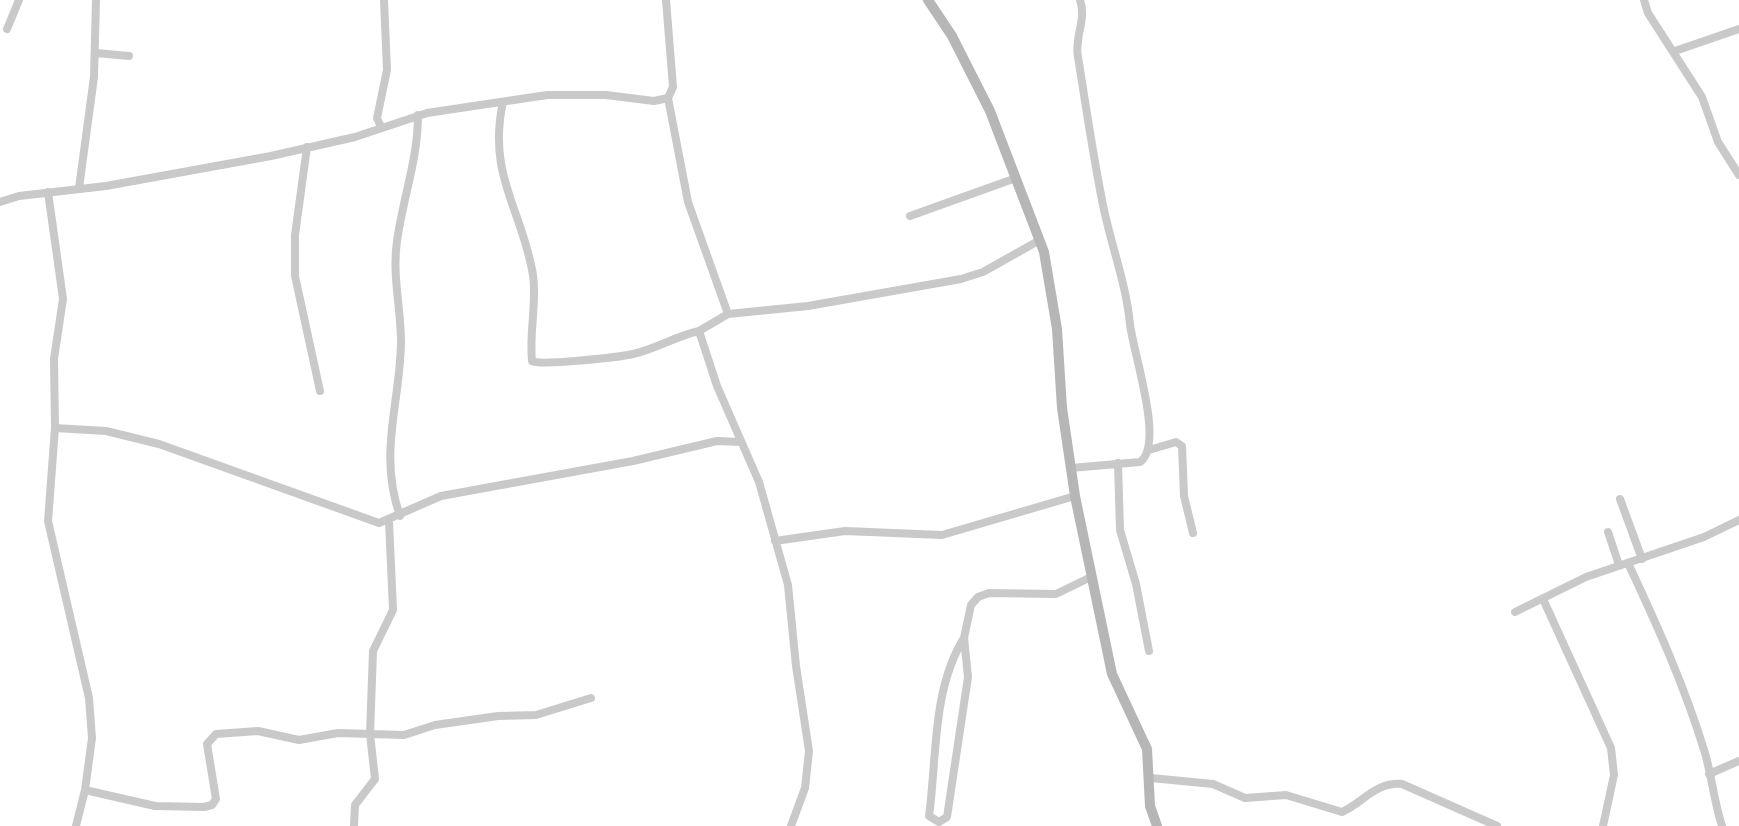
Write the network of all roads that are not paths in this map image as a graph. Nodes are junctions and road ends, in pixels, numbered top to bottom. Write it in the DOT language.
graph roads {
  1 [pos="19,0"];
  2 [pos="96,0"];
  3 [pos="384,0"];
  4 [pos="666,0"];
  5 [pos="928,0"];
  6 [pos="1080,0"];
  7 [pos="1644,0"];
  8 [pos="7,29"];
  9 [pos="1739,29"];
  10 [pos="1675,51"];
  11 [pos="96,53"];
  12 [pos="129,56"];
  13 [pos="668,98"];
  14 [pos="503,102"];
  15 [pos="418,115"];
  16 [pos="381,127"];
  17 [pos="307,147"];
  18 [pos="1739,175"];
  19 [pos="1016,178"];
  20 [pos="79,188"];
  21 [pos="48,192"];
  22 [pos="0,202"];
  23 [pos="910,216"];
  24 [pos="1040,240"];
  25 [pos="728,314"];
  26 [pos="699,331"];
  27 [pos="320,390"];
  28 [pos="55,428"];
  29 [pos="741,442"];
  30 [pos="1149,450"];
  31 [pos="1118,463"];
  32 [pos="1071,468"];
  33 [pos="1074,496"];
  34 [pos="1620,499"];
  35 [pos="400,516"];
  36 [pos="1739,520"];
  37 [pos="389,521"];
  38 [pos="1608,532"];
  39 [pos="1193,533"];
  40 [pos="775,541"];
  41 [pos="1642,559"];
  42 [pos="1628,563"];
  43 [pos="1619,565"];
  44 [pos="1091,577"];
  45 [pos="1543,599"];
  46 [pos="1516,612"];
  47 [pos="964,638"];
  48 [pos="1149,651"];
  49 [pos="591,698"];
  50 [pos="370,734"];
  51 [pos="1739,761"];
  52 [pos="1709,774"];
  53 [pos="1151,778"];
  54 [pos="85,790"];
  55 [pos="76,826"];
  56 [pos="354,826"];
  57 [pos="791,826"];
  58 [pos="1157,826"];
  59 [pos="1497,826"];
  60 [pos="1603,826"];
  61 [pos="1722,826"];
  1 -- 8 [label="street"];
  2 -- 11 [label="street"];
  3 -- 16 [label="street"];
  4 -- 13 [label="street"];
  5 -- 19 [label="street"];
  6 -- 30 [label="street"];
  7 -- 10 [label="street"];
  9 -- 10 [label="street"];
  10 -- 18 [label="street"];
  11 -- 12 [label="street"];
  11 -- 20 [label="street"];
  13 -- 14 [label="street"];
  13 -- 25 [label="street"];
  14 -- 15 [label="street"];
  14 -- 26 [label="street"];
  15 -- 16 [label="street"];
  15 -- 35 [label="street"];
  16 -- 17 [label="street"];
  17 -- 20 [label="street"];
  17 -- 27 [label="street"];
  19 -- 23 [label="street"];
  19 -- 24 [label="street"];
  20 -- 21 [label="street"];
  21 -- 22 [label="street"];
  21 -- 28 [label="street"];
  24 -- 25 [label="street"];
  24 -- 32 [label="street"];
  25 -- 26 [label="street"];
  26 -- 29 [label="street"];
  28 -- 37 [label="street"];
  28 -- 54 [label="street"];
  29 -- 35 [label="street"];
  29 -- 40 [label="street"];
  30 -- 31 [label="street"];
  30 -- 39 [label="street"];
  31 -- 32 [label="street"];
  31 -- 48 [label="street"];
  32 -- 33 [label="street"];
  33 -- 40 [label="street"];
  33 -- 44 [label="street"];
  34 -- 41 [label="street"];
  35 -- 37 [label="street"];
  36 -- 41 [label="street"];
  37 -- 50 [label="street"];
  38 -- 43 [label="street"];
  40 -- 57 [label="street"];
  41 -- 42 [label="street"];
  42 -- 43 [label="street"];
  42 -- 52 [label="street"];
  43 -- 45 [label="street"];
  44 -- 47 [label="street"];
  44 -- 53 [label="street"];
  45 -- 46 [label="street"];
  45 -- 60 [label="street"];
  47 -- 47 [label="street"];
  49 -- 50 [label="street"];
  50 -- 54 [label="street"];
  50 -- 56 [label="street"];
  51 -- 52 [label="street"];
  52 -- 61 [label="street"];
  53 -- 58 [label="street"];
  53 -- 59 [label="street"];
  54 -- 55 [label="street"];
}
